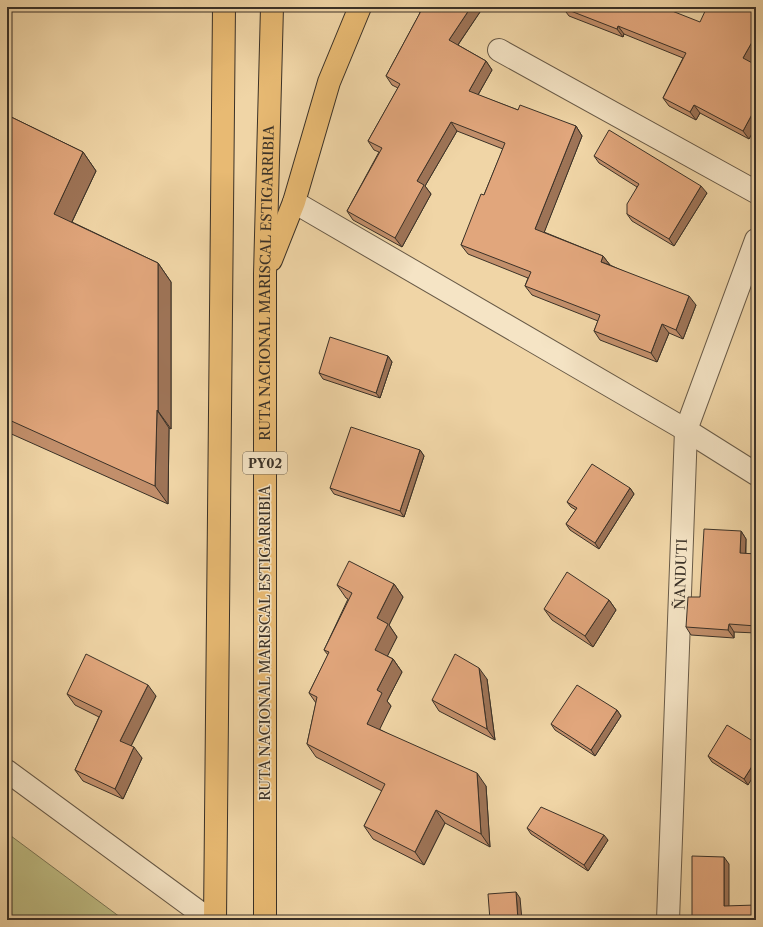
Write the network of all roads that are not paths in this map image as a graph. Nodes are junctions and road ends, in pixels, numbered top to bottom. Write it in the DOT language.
graph roads {
  1 [pos="224,7"];
  2 [pos="272,7"];
  3 [pos="360,7"];
  4 [pos="499,50"];
  5 [pos="756,192"];
  6 [pos="294,202"];
  7 [pos="756,240"];
  8 [pos="265,274"];
  9 [pos="686,430"];
  10 [pos="756,474"];
  11 [pos="7,771"];
  12 [pos="210,920"];
  13 [pos="215,920"];
  14 [pos="265,920"];
  15 [pos="668,920"];
  1 -- 13 [label="highway"];
  2 -- 8 [label="highway, RUTA NACIONAL MARISCAL ESTIGARRIBIA / PY02"];
  3 -- 6 [label="highway"];
  4 -- 5 [label="street"];
  6 -- 8 [label="highway"];
  6 -- 9 [label="street"];
  7 -- 9 [label="street, ÑANDUTI"];
  8 -- 14 [label="highway, RUTA NACIONAL MARISCAL ESTIGARRIBIA / PY02"];
  9 -- 10 [label="street"];
  9 -- 15 [label="street, ÑANDUTI"];
  11 -- 12 [label="street"];
}
